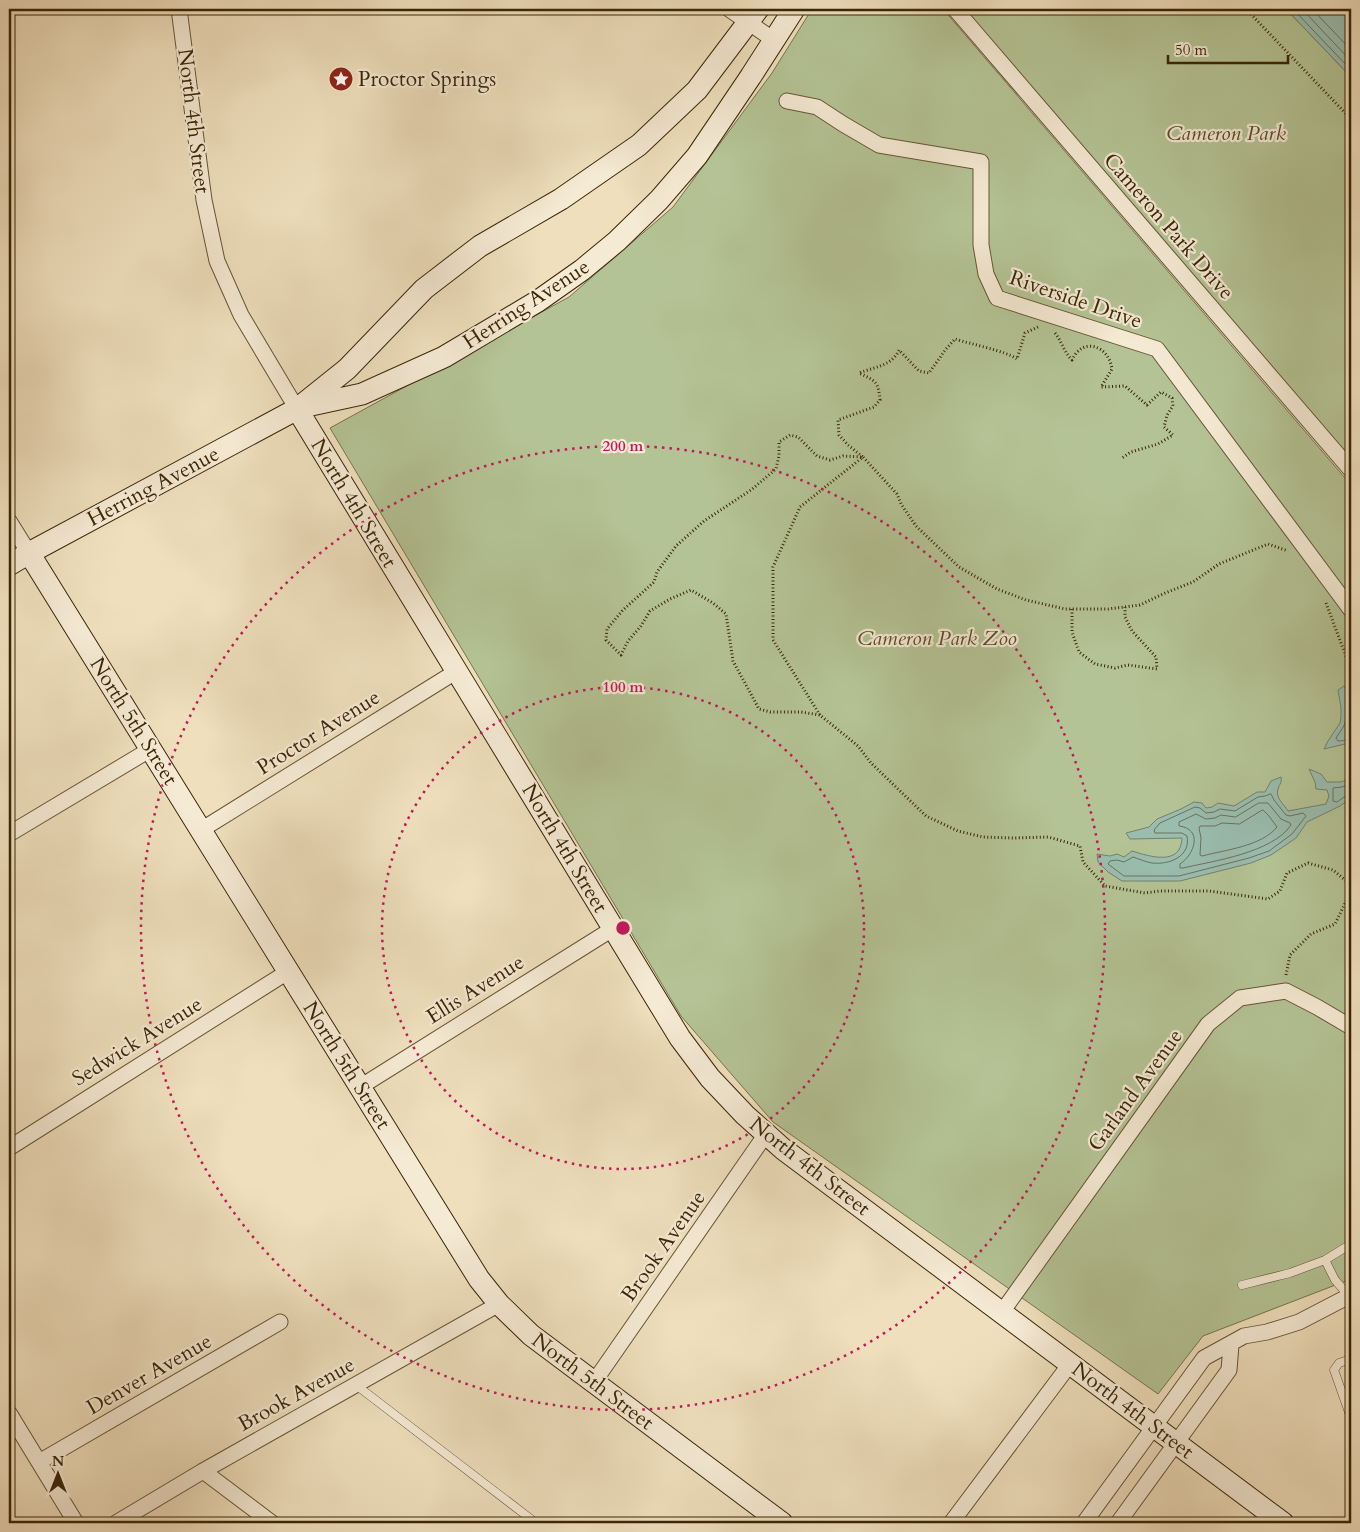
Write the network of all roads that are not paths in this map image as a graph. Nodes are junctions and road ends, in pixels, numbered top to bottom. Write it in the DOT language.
graph roads {
  1 [pos="180,9"];
  2 [pos="729,9"];
  3 [pos="794,9"];
  4 [pos="955,9"];
  5 [pos="753,16"];
  6 [pos="774,40"];
  7 [pos="787,100"];
  8 [pos="297,409"];
  9 [pos="1351,470"];
  10 [pos="9,521"];
  11 [pos="29,553"];
  12 [pos="9,565"];
  13 [pos="1351,610"];
  14 [pos="457,671"];
  15 [pos="151,749"];
  16 [pos="201,830"];
  17 [pos="9,834"];
  18 [pos="614,928"];
  19 [pos="289,971"];
  20 [pos="1351,1027"];
  21 [pos="360,1086"];
  22 [pos="766,1134"];
  23 [pos="9,1148"];
  24 [pos="1351,1244"];
  25 [pos="1325,1260"];
  26 [pos="1242,1285"];
  27 [pos="1350,1296"];
  28 [pos="499,1304"];
  29 [pos="1002,1312"];
  30 [pos="280,1322"];
  31 [pos="1230,1345"];
  32 [pos="1351,1359"];
  33 [pos="1070,1364"];
  34 [pos="594,1382"];
  35 [pos="356,1385"];
  36 [pos="9,1413"];
  37 [pos="1351,1418"];
  38 [pos="1154,1427"];
  39 [pos="1177,1443"];
  40 [pos="39,1462"];
  41 [pos="203,1471"];
  42 [pos="76,1523"];
  43 [pos="116,1523"];
  44 [pos="272,1523"];
  45 [pos="536,1523"];
  46 [pos="782,1523"];
  47 [pos="951,1523"];
  48 [pos="1084,1523"];
  49 [pos="1118,1523"];
  50 [pos="1283,1523"];
  1 -- 8 [label="street, North 4th Street"];
  2 -- 5 [label="street"];
  3 -- 6 [label="main road, Herring Avenue"];
  4 -- 9 [label="street, Cameron Park Drive"];
  5 -- 6 [label="street"];
  5 -- 8 [label="main road, Herring Avenue"];
  6 -- 8 [label="main road, Herring Avenue"];
  7 -- 13 [label="street, Riverside Drive"];
  8 -- 11 [label="main road, Herring Avenue"];
  8 -- 14 [label="main road, North 4th Street"];
  10 -- 11 [label="street, North 5th Street"];
  11 -- 12 [label="main road, Herring Avenue"];
  11 -- 15 [label="main road, North 5th Street"];
  14 -- 16 [label="street, Proctor Avenue"];
  14 -- 18 [label="main road, North 4th Street"];
  15 -- 16 [label="main road, North 5th Street"];
  15 -- 17 [label="street"];
  16 -- 19 [label="main road, North 5th Street"];
  18 -- 21 [label="street, Ellis Avenue"];
  18 -- 22 [label="main road, North 4th Street"];
  19 -- 21 [label="main road, North 5th Street"];
  19 -- 23 [label="street, Sedwick Avenue"];
  20 -- 29 [label="street, Garland Avenue"];
  21 -- 28 [label="main road, North 5th Street"];
  22 -- 29 [label="main road, North 4th Street"];
  22 -- 34 [label="street, Brook Avenue"];
  24 -- 25 [label="lane"];
  25 -- 26 [label="lane"];
  25 -- 27 [label="lane"];
  27 -- 31 [label="street"];
  28 -- 34 [label="main road, North 5th Street"];
  28 -- 35 [label="street, Brook Avenue"];
  29 -- 33 [label="main road, North 4th Street"];
  30 -- 40 [label="street, Denver Avenue"];
  31 -- 38 [label="street"];
  31 -- 39 [label="street"];
  32 -- 37 [label="lane"];
  33 -- 38 [label="main road, North 4th Street"];
  33 -- 47 [label="street"];
  34 -- 46 [label="main road, North 5th Street"];
  35 -- 41 [label="street, Brook Avenue"];
  35 -- 45 [label="lane"];
  36 -- 40 [label="street"];
  38 -- 39 [label="main road, North 4th Street"];
  38 -- 48 [label="street"];
  39 -- 49 [label="street"];
  39 -- 50 [label="main road, North 4th Street"];
  40 -- 42 [label="street"];
  41 -- 43 [label="street, Brook Avenue"];
  41 -- 44 [label="street"];
}
